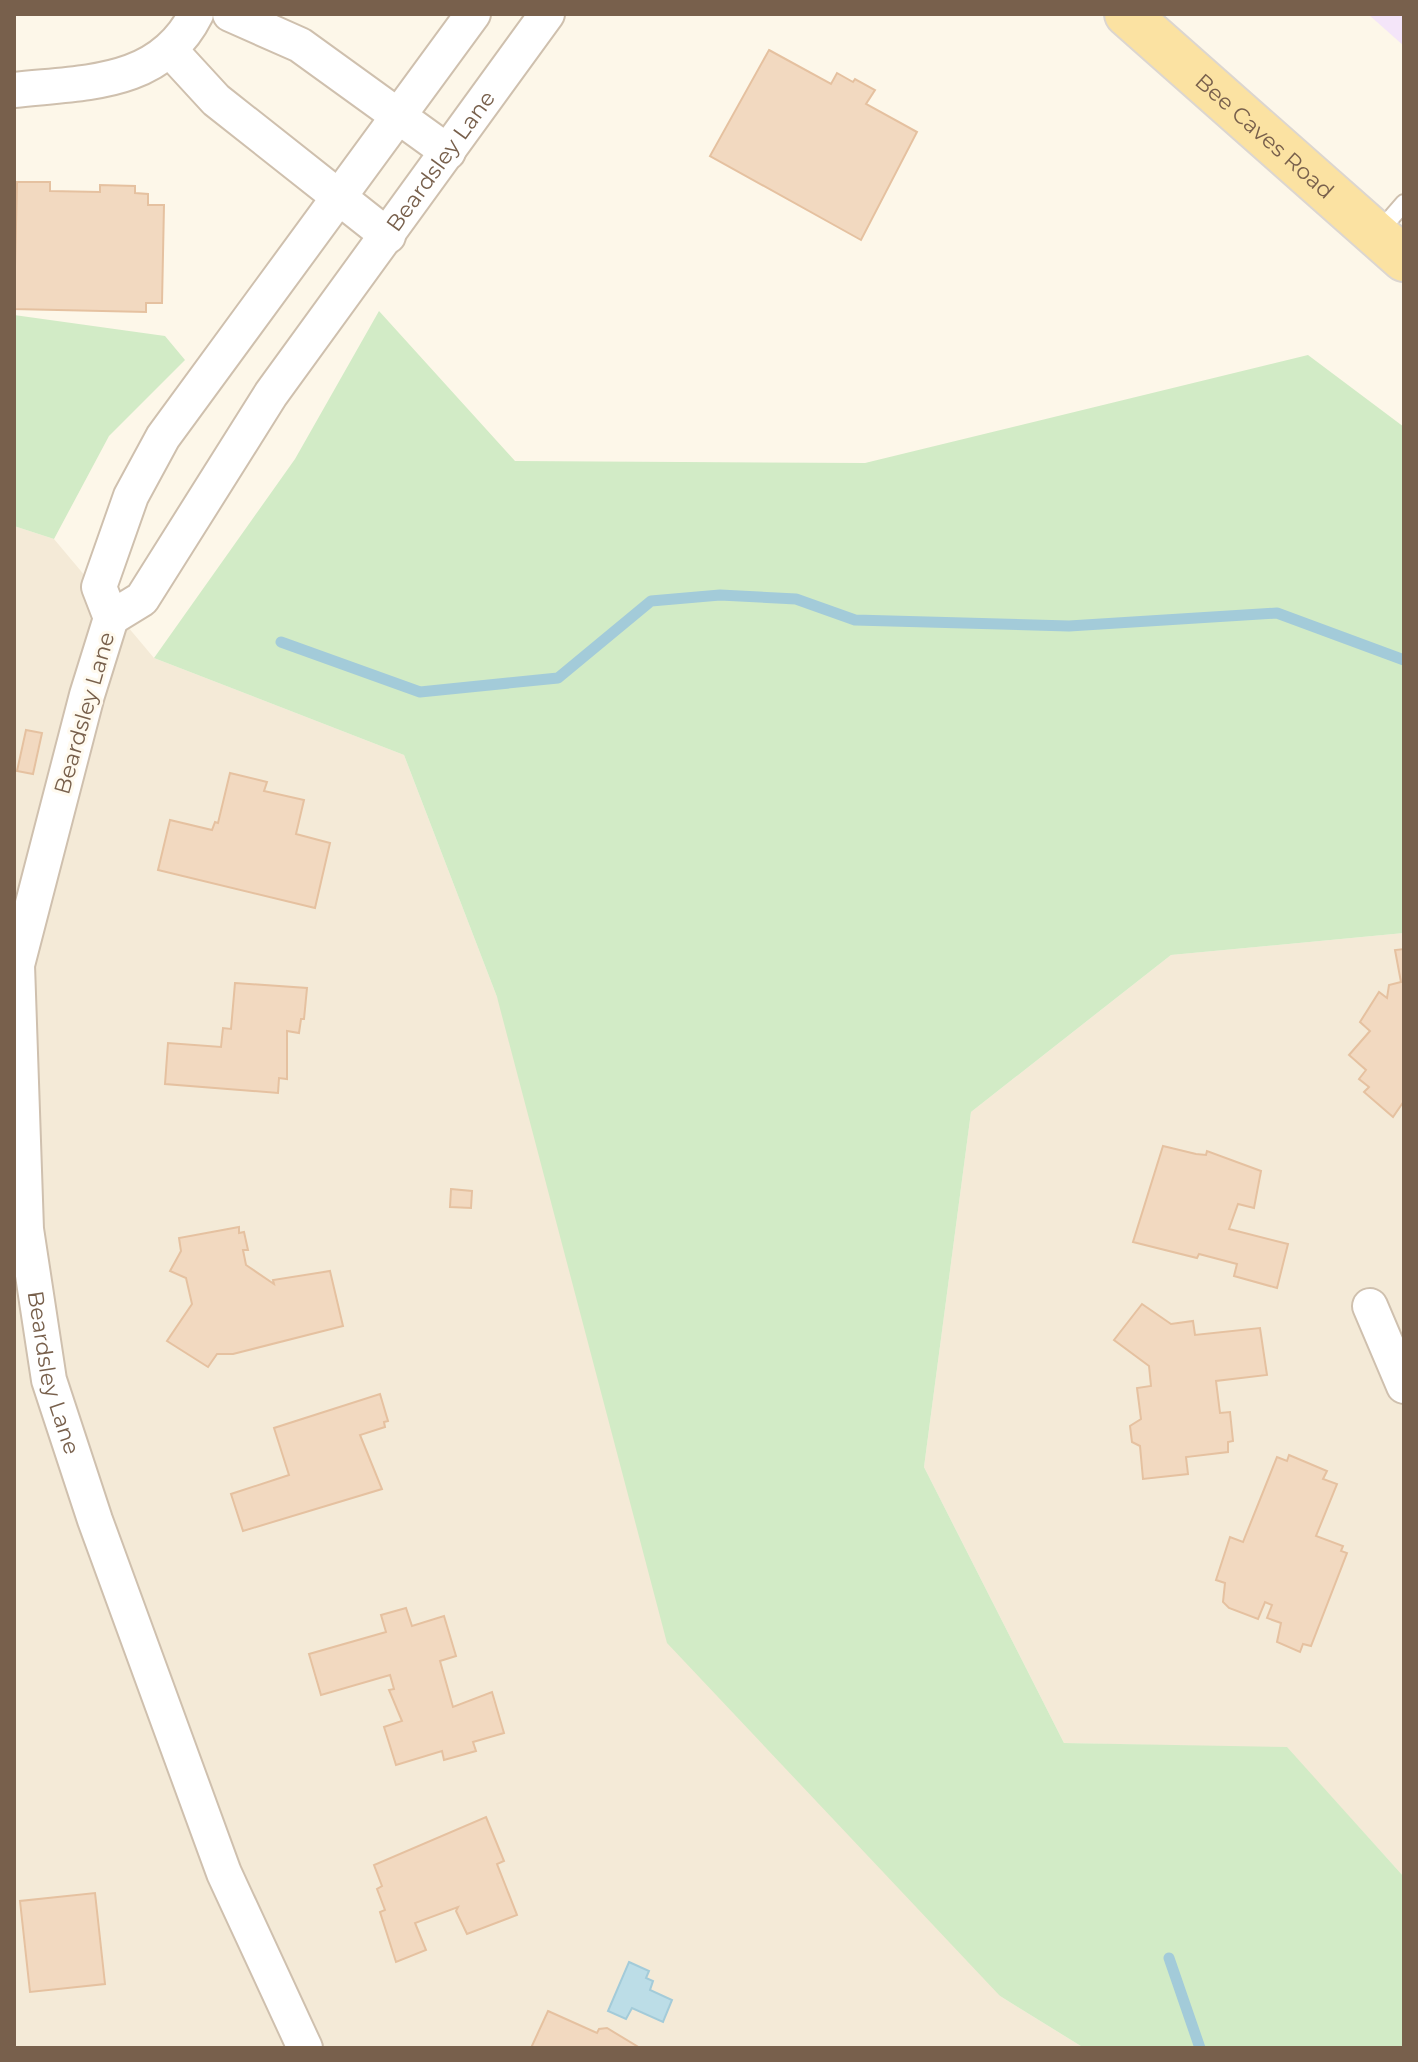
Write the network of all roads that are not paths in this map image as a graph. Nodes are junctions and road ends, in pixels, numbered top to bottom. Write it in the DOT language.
graph roads {
  1 [pos="196,14"];
  2 [pos="230,14"];
  3 [pos="473,14"];
  4 [pos="547,14"];
  5 [pos="1127,14"];
  6 [pos="170,50"];
  7 [pos="14,90"];
  8 [pos="399,115"];
  9 [pos="448,152"];
  10 [pos="339,199"];
  11 [pos="1395,232"];
  12 [pos="388,236"];
  13 [pos="111,618"];
  14 [pos="15,965"];
  15 [pos="1370,1306"];
  16 [pos="1404,1386"];
  17 [pos="294,2045"];
  1 -- 6 [label="street"];
  2 -- 8 [label="street"];
  3 -- 8 [label="street, Beardsley Lane"];
  4 -- 9 [label="street, Beardsley Lane"];
  5 -- 11 [label="main road, Bee Caves Road"];
  6 -- 7 [label="street"];
  6 -- 10 [label="street"];
  8 -- 9 [label="street"];
  8 -- 10 [label="street, Beardsley Lane"];
  9 -- 12 [label="street, Beardsley Lane"];
  10 -- 12 [label="street"];
  10 -- 13 [label="street, Beardsley Lane"];
  12 -- 13 [label="street, Beardsley Lane"];
  13 -- 14 [label="street, Beardsley Lane"];
  14 -- 17 [label="street, Beardsley Lane"];
  15 -- 16 [label="street"];
}
